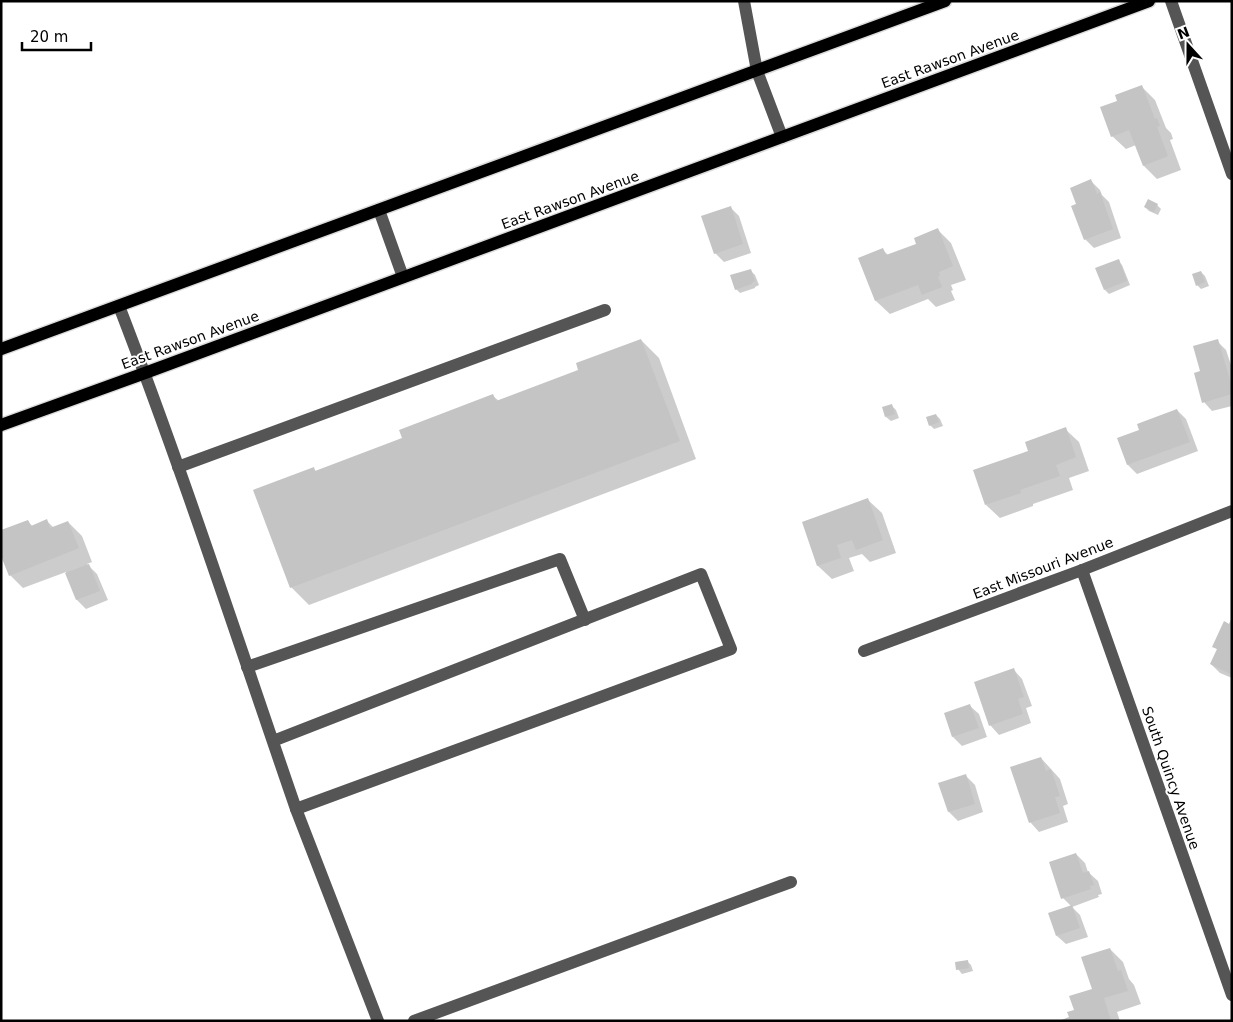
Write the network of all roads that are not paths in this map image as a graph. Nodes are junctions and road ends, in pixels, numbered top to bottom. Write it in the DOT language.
graph roads {
  1 [pos="744,1"];
  2 [pos="945,1"];
  3 [pos="1149,1"];
  4 [pos="1171,1"];
  5 [pos="756,71"];
  6 [pos="782,137"];
  7 [pos="1232,174"];
  8 [pos="379,210"];
  9 [pos="403,277"];
  10 [pos="119,306"];
  11 [pos="605,310"];
  12 [pos="1,350"];
  13 [pos="145,373"];
  14 [pos="1,425"];
  15 [pos="178,467"];
  16 [pos="1232,511"];
  17 [pos="1082,570"];
  18 [pos="585,620"];
  19 [pos="864,650"];
  20 [pos="247,667"];
  21 [pos="272,742"];
  22 [pos="296,809"];
  23 [pos="791,882"];
  24 [pos="1232,995"];
  25 [pos="378,1021"];
  26 [pos="414,1021"];
  1 -- 5 [label="street"];
  2 -- 5 [label="main road"];
  3 -- 6 [label="main road, East Rawson Avenue"];
  4 -- 7 [label="street"];
  5 -- 6 [label="street"];
  5 -- 8 [label="main road"];
  6 -- 9 [label="main road, East Rawson Avenue"];
  8 -- 9 [label="street"];
  8 -- 10 [label="main road"];
  9 -- 13 [label="main road, East Rawson Avenue"];
  10 -- 12 [label="main road"];
  10 -- 13 [label="street"];
  11 -- 15 [label="street"];
  13 -- 14 [label="main road, East Rawson Avenue"];
  13 -- 15 [label="street"];
  15 -- 20 [label="street"];
  16 -- 17 [label="street, East Missouri Avenue"];
  17 -- 19 [label="street, East Missouri Avenue"];
  17 -- 24 [label="street, South Quincy Avenue"];
  18 -- 20 [label="street"];
  18 -- 21 [label="street"];
  18 -- 22 [label="street"];
  20 -- 21 [label="street"];
  21 -- 22 [label="street"];
  22 -- 25 [label="street"];
  23 -- 26 [label="street"];
}
